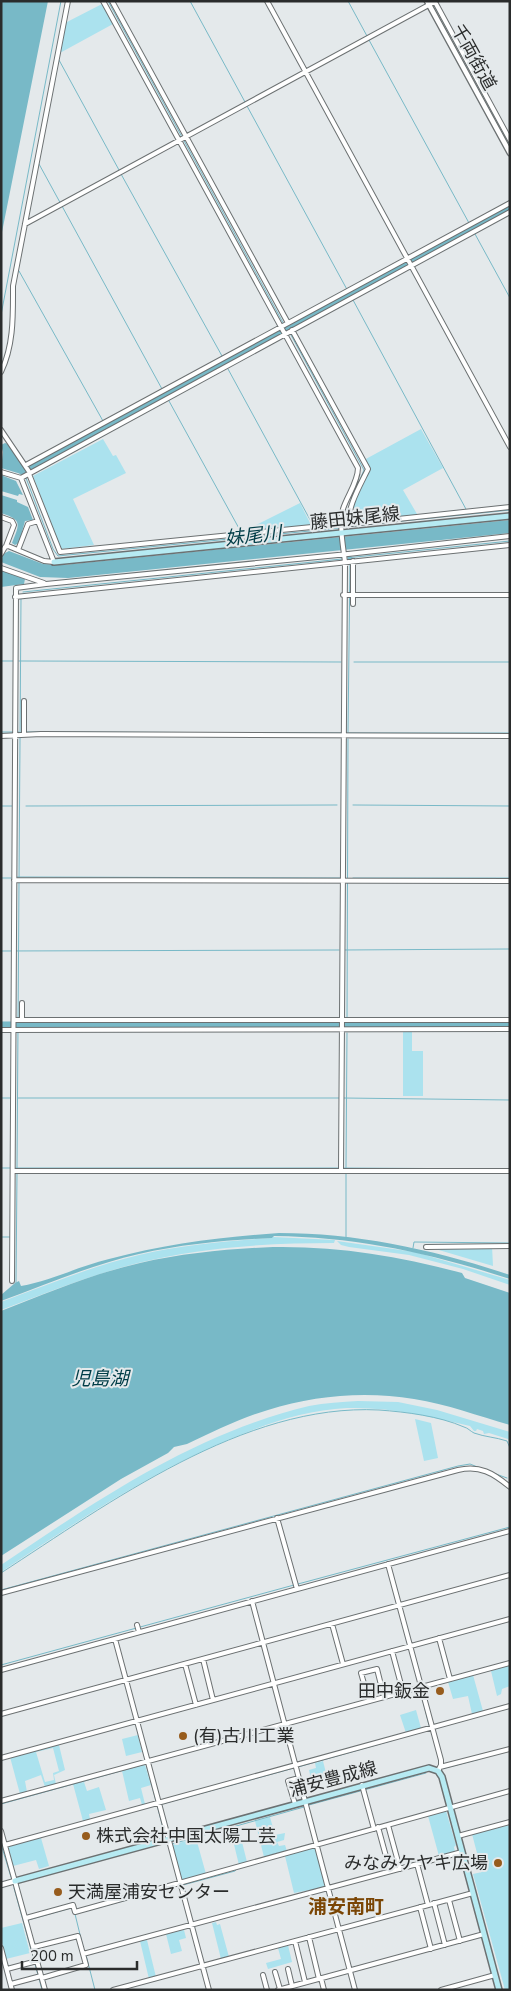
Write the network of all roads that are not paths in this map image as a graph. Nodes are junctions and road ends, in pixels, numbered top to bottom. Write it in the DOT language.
graph roads {
  1 [pos="68,1"];
  2 [pos="103,1"];
  3 [pos="112,1"];
  4 [pos="267,1"];
  5 [pos="433,2"];
  6 [pos="306,72"];
  7 [pos="182,139"];
  8 [pos="510,140"];
  9 [pos="510,153"];
  10 [pos="510,203"];
  11 [pos="510,212"];
  12 [pos="25,224"];
  13 [pos="470,229"];
  14 [pos="408,262"];
  15 [pos="347,294"];
  16 [pos="284,328"];
  17 [pos="292,330"];
  18 [pos="223,363"];
  19 [pos="1,372"];
  20 [pos="340,426"];
  21 [pos="1,430"];
  22 [pos="510,447"];
  23 [pos="28,470"];
  24 [pos="1,472"];
  25 [pos="21,478"];
  26 [pos="350,502"];
  27 [pos="510,507"];
  28 [pos="510,516"];
  29 [pos="1,517"];
  30 [pos="38,522"];
  31 [pos="342,529"];
  32 [pos="510,536"];
  33 [pos="206,541"];
  34 [pos="510,545"];
  35 [pos="6,546"];
  36 [pos="18,550"];
  37 [pos="1,554"];
  38 [pos="344,557"];
  39 [pos="353,561"];
  40 [pos="54,562"];
  41 [pos="1,568"];
  42 [pos="46,584"];
  43 [pos="350,594"];
  44 [pos="18,595"];
  45 [pos="510,595"];
  46 [pos="353,604"];
  47 [pos="24,701"];
  48 [pos="20,734"];
  49 [pos="343,734"];
  50 [pos="1,736"];
  51 [pos="510,736"];
  52 [pos="344,879"];
  53 [pos="17,880"];
  54 [pos="510,881"];
  55 [pos="22,1003"];
  56 [pos="17,1020"];
  57 [pos="344,1020"];
  58 [pos="510,1020"];
  59 [pos="16,1029"];
  60 [pos="342,1029"];
  61 [pos="510,1029"];
  62 [pos="1,1030"];
  63 [pos="15,1169"];
  64 [pos="343,1170"];
  65 [pos="510,1171"];
  66 [pos="510,1246"];
  67 [pos="426,1247"];
  68 [pos="12,1281"];
  69 [pos="510,1480"];
  70 [pos="504,1482"];
  71 [pos="510,1487"];
  72 [pos="277,1518"];
  73 [pos="510,1531"];
  74 [pos="388,1564"];
  75 [pos="510,1575"];
  76 [pos="296,1586"];
  77 [pos="1,1593"];
  78 [pos="252,1602"];
  79 [pos="400,1605"];
  80 [pos="510,1619"];
  81 [pos="332,1624"];
  82 [pos="115,1639"];
  83 [pos="439,1639"];
  84 [pos="263,1642"];
  85 [pos="410,1646"];
  86 [pos="392,1651"];
  87 [pos="203,1659"];
  88 [pos="510,1663"];
  89 [pos="186,1664"];
  90 [pos="343,1664"];
  91 [pos="1,1670"];
  92 [pos="450,1679"];
  93 [pos="126,1680"];
  94 [pos="274,1684"];
  95 [pos="421,1687"];
  96 [pos="403,1692"];
  97 [pos="384,1697"];
  98 [pos="213,1700"];
  99 [pos="369,1701"];
  100 [pos="196,1705"];
  101 [pos="510,1706"];
  102 [pos="1,1714"];
  103 [pos="137,1721"];
  104 [pos="285,1724"];
  105 [pos="432,1726"];
  106 [pos="510,1749"];
  107 [pos="1,1758"];
  108 [pos="148,1762"];
  109 [pos="296,1765"];
  110 [pos="439,1769"];
  111 [pos="299,1778"];
  112 [pos="363,1788"];
  113 [pos="510,1791"];
  114 [pos="1,1801"];
  115 [pos="306,1801"];
  116 [pos="159,1802"];
  117 [pos="295,1804"];
  118 [pos="450,1807"];
  119 [pos="510,1822"];
  120 [pos="388,1824"];
  121 [pos="376,1828"];
  122 [pos="1,1830"];
  123 [pos="458,1836"];
  124 [pos="168,1839"];
  125 [pos="317,1844"];
  126 [pos="5,1845"];
  127 [pos="462,1852"];
  128 [pos="417,1864"];
  129 [pos="400,1869"];
  130 [pos="390,1871"];
  131 [pos="16,1881"];
  132 [pos="180,1884"];
  133 [pos="1,1885"];
  134 [pos="328,1888"];
  135 [pos="473,1893"];
  136 [pos="449,1900"];
  137 [pos="434,1903"];
  138 [pos="428,1905"];
  139 [pos="420,1907"];
  140 [pos="26,1918"];
  141 [pos="191,1925"];
  142 [pos="339,1929"];
  143 [pos="484,1934"];
  144 [pos="309,1938"];
  145 [pos="460,1941"];
  146 [pos="295,1942"];
  147 [pos="446,1945"];
  148 [pos="34,1947"];
  149 [pos="1,1948"];
  150 [pos="431,1948"];
  151 [pos="83,1954"];
  152 [pos="35,1962"];
  153 [pos="202,1966"];
  154 [pos="7,1969"];
  155 [pos="288,1969"];
  156 [pos="350,1970"];
  157 [pos="276,1972"];
  158 [pos="263,1975"];
  159 [pos="495,1975"];
  160 [pos="40,1977"];
  161 [pos="321,1979"];
  162 [pos="305,1983"];
  163 [pos="11,1984"];
  164 [pos="289,1988"];
  165 [pos="12,1990"];
  166 [pos="45,1990"];
  167 [pos="113,1990"];
  168 [pos="209,1990"];
  169 [pos="267,1990"];
  170 [pos="279,1990"];
  171 [pos="307,1990"];
  172 [pos="324,1990"];
  173 [pos="355,1990"];
  174 [pos="441,1990"];
  175 [pos="499,1990"];
  1 -- 12 [label="street"];
  2 -- 7 [label="street"];
  3 -- 7 [label="street"];
  4 -- 6 [label="street"];
  5 -- 6 [label="street"];
  5 -- 8 [label="street"];
  5 -- 9 [label="street, 千両街道"];
  6 -- 7 [label="street"];
  6 -- 14 [label="street"];
  7 -- 12 [label="street"];
  7 -- 16 [label="street"];
  7 -- 16 [label="street"];
  10 -- 13 [label="street"];
  11 -- 13 [label="street"];
  12 -- 19 [label="street"];
  13 -- 14 [label="street"];
  13 -- 14 [label="street"];
  14 -- 15 [label="street"];
  14 -- 15 [label="street"];
  14 -- 22 [label="street"];
  15 -- 16 [label="street"];
  15 -- 17 [label="street"];
  16 -- 17 [label="street"];
  16 -- 18 [label="street"];
  16 -- 18 [label="street"];
  16 -- 20 [label="street"];
  17 -- 20 [label="street"];
  18 -- 23 [label="street"];
  18 -- 23 [label="street"];
  20 -- 26 [label="street"];
  20 -- 26 [label="street"];
  21 -- 23 [label="street"];
  23 -- 25 [label="street"];
  23 -- 33 [label="street"];
  24 -- 25 [label="street"];
  25 -- 30 [label="street"];
  26 -- 27 [label="street"];
  26 -- 31 [label="street"];
  28 -- 31 [label="main road, 藤田妹尾線"];
  29 -- 35 [label="street"];
  30 -- 36 [label="street"];
  30 -- 40 [label="street"];
  31 -- 33 [label="main road, 藤田妹尾線"];
  31 -- 33 [label="street"];
  31 -- 38 [label="street"];
  32 -- 38 [label="street"];
  33 -- 40 [label="main road, 藤田妹尾線"];
  34 -- 39 [label="street"];
  35 -- 36 [label="street"];
  35 -- 37 [label="street"];
  36 -- 40 [label="street"];
  38 -- 39 [label="street"];
  38 -- 42 [label="street"];
  38 -- 43 [label="street"];
  38 -- 44 [label="street"];
  39 -- 43 [label="street"];
  41 -- 42 [label="street"];
  42 -- 44 [label="street"];
  43 -- 45 [label="street"];
  43 -- 46 [label="street"];
  43 -- 49 [label="street"];
  44 -- 48 [label="street"];
  47 -- 48 [label="street"];
  48 -- 49 [label="street"];
  48 -- 50 [label="street"];
  48 -- 53 [label="street"];
  49 -- 51 [label="street"];
  49 -- 52 [label="street"];
  52 -- 53 [label="street"];
  52 -- 54 [label="street"];
  52 -- 57 [label="street"];
  53 -- 56 [label="street"];
  55 -- 56 [label="street"];
  56 -- 57 [label="street"];
  56 -- 59 [label="street"];
  57 -- 58 [label="street"];
  57 -- 60 [label="street"];
  59 -- 60 [label="street"];
  59 -- 62 [label="street"];
  59 -- 63 [label="street"];
  60 -- 61 [label="street"];
  60 -- 64 [label="street"];
  63 -- 64 [label="street"];
  63 -- 68 [label="street"];
  64 -- 65 [label="street"];
  66 -- 67 [label="street"];
  69 -- 70 [label="street"];
  70 -- 71 [label="street"];
  70 -- 72 [label="street"];
  72 -- 76 [label="street"];
  72 -- 77 [label="street"];
  73 -- 74 [label="street"];
  74 -- 76 [label="street"];
  74 -- 79 [label="street"];
  75 -- 79 [label="street"];
  76 -- 78 [label="street"];
  78 -- 82 [label="street"];
  78 -- 84 [label="street"];
  79 -- 81 [label="street"];
  79 -- 85 [label="street"];
  80 -- 83 [label="street"];
  81 -- 84 [label="street"];
  81 -- 90 [label="street"];
  82 -- 91 [label="street"];
  82 -- 93 [label="street"];
  83 -- 85 [label="street"];
  83 -- 92 [label="street"];
  84 -- 87 [label="street"];
  84 -- 94 [label="street"];
  85 -- 86 [label="street"];
  85 -- 95 [label="street"];
  86 -- 90 [label="street"];
  86 -- 96 [label="street"];
  87 -- 89 [label="street"];
  87 -- 98 [label="street"];
  88 -- 92 [label="street"];
  89 -- 93 [label="street"];
  89 -- 100 [label="street"];
  90 -- 94 [label="street"];
  92 -- 95 [label="street"];
  93 -- 102 [label="street"];
  93 -- 103 [label="street"];
  94 -- 98 [label="street"];
  94 -- 104 [label="street"];
  95 -- 96 [label="street"];
  95 -- 105 [label="street"];
  96 -- 97 [label="street"];
  97 -- 99 [label="street"];
  97 -- 99 [label="street"];
  98 -- 100 [label="street"];
  99 -- 104 [label="street"];
  100 -- 103 [label="street"];
  101 -- 105 [label="street"];
  103 -- 107 [label="street"];
  103 -- 108 [label="street"];
  104 -- 108 [label="street"];
  104 -- 109 [label="street"];
  105 -- 109 [label="street"];
  105 -- 110 [label="street"];
  106 -- 110 [label="street"];
  108 -- 114 [label="street"];
  108 -- 116 [label="street"];
  109 -- 111 [label="street"];
  109 -- 116 [label="street"];
  110 -- 112 [label="main road, 浦安豊成線"];
  110 -- 118 [label="main road"];
  111 -- 115 [label="street"];
  111 -- 117 [label="street"];
  112 -- 115 [label="main road, 浦安豊成線"];
  112 -- 121 [label="street"];
  113 -- 118 [label="street"];
  115 -- 117 [label="main road, 浦安豊成線"];
  115 -- 125 [label="street"];
  116 -- 124 [label="street"];
  116 -- 126 [label="street"];
  117 -- 124 [label="main road, 浦安豊成線"];
  118 -- 120 [label="street"];
  118 -- 123 [label="main road"];
  119 -- 123 [label="street"];
  120 -- 121 [label="street"];
  120 -- 129 [label="street"];
  121 -- 125 [label="street"];
  121 -- 130 [label="street"];
  122 -- 126 [label="street"];
  123 -- 127 [label="main road"];
  124 -- 131 [label="main road, 浦安豊成線"];
  124 -- 132 [label="street"];
  125 -- 132 [label="street"];
  125 -- 134 [label="street"];
  126 -- 131 [label="street"];
  127 -- 128 [label="street"];
  127 -- 135 [label="main road"];
  128 -- 129 [label="street"];
  128 -- 138 [label="street"];
  129 -- 130 [label="street"];
  130 -- 134 [label="street"];
  131 -- 133 [label="street"];
  131 -- 140 [label="street"];
  132 -- 140 [label="street"];
  132 -- 141 [label="street"];
  134 -- 141 [label="street"];
  134 -- 142 [label="street"];
  135 -- 136 [label="street"];
  135 -- 143 [label="main road"];
  136 -- 137 [label="street"];
  136 -- 145 [label="street"];
  137 -- 138 [label="street"];
  137 -- 147 [label="street"];
  138 -- 139 [label="street"];
  139 -- 142 [label="street"];
  139 -- 150 [label="street"];
  140 -- 148 [label="street"];
  141 -- 151 [label="street"];
  141 -- 153 [label="street"];
  142 -- 144 [label="street"];
  142 -- 156 [label="street"];
  143 -- 145 [label="street"];
  143 -- 159 [label="main road"];
  144 -- 146 [label="street"];
  144 -- 161 [label="street"];
  145 -- 147 [label="street"];
  146 -- 153 [label="street"];
  146 -- 162 [label="street"];
  147 -- 150 [label="street"];
  148 -- 151 [label="street"];
  148 -- 152 [label="street"];
  149 -- 154 [label="street"];
  150 -- 156 [label="street"];
  151 -- 160 [label="street"];
  152 -- 154 [label="street"];
  152 -- 160 [label="street"];
  153 -- 167 [label="street"];
  153 -- 168 [label="street"];
  154 -- 163 [label="street"];
  155 -- 164 [label="street"];
  156 -- 161 [label="street"];
  156 -- 173 [label="street"];
  157 -- 170 [label="street"];
  158 -- 169 [label="street"];
  159 -- 174 [label="street"];
  159 -- 175 [label="main road"];
  160 -- 163 [label="street"];
  160 -- 166 [label="street"];
  161 -- 162 [label="street"];
  161 -- 172 [label="street"];
  162 -- 164 [label="street"];
  162 -- 171 [label="street"];
  163 -- 165 [label="street"];
  164 -- 170 [label="street"];
}
